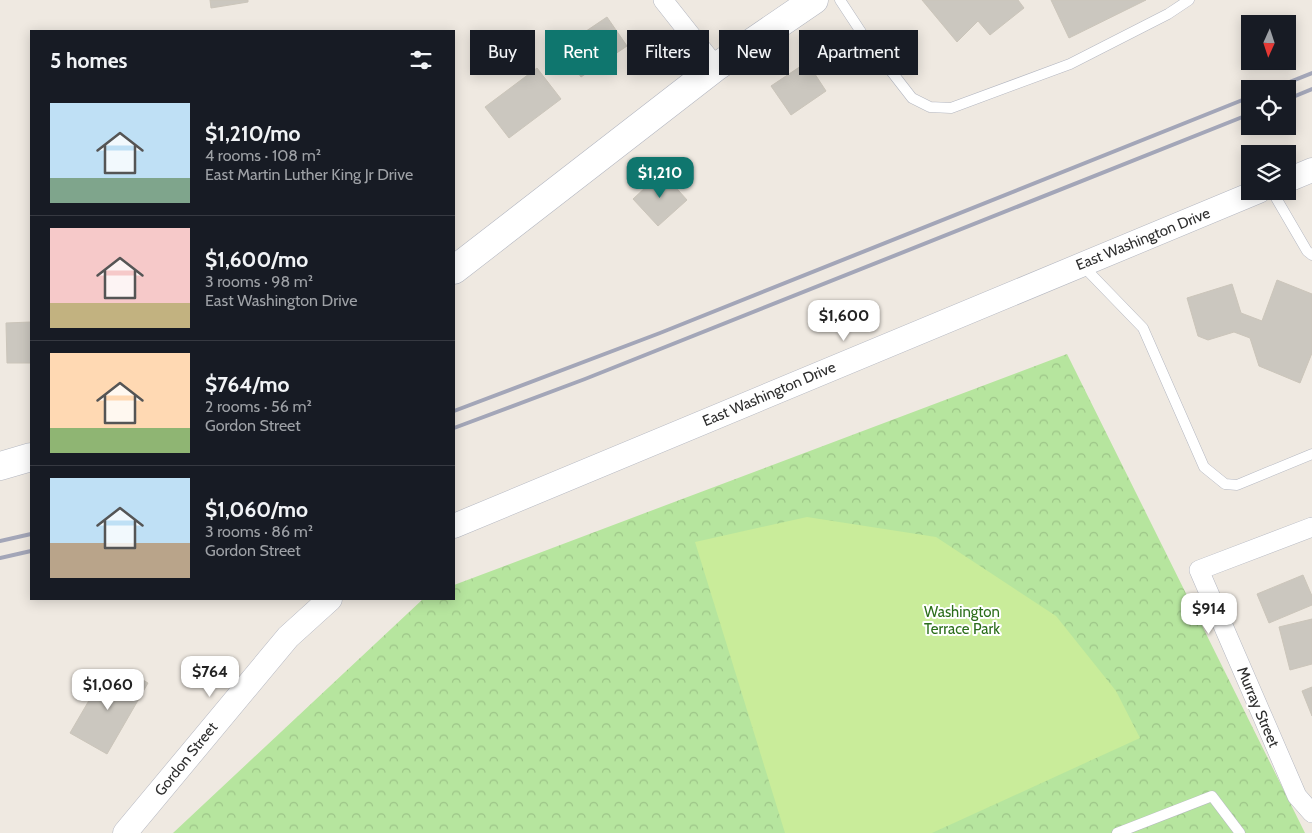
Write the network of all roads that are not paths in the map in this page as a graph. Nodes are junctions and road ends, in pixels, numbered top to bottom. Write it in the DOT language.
graph roads {
  1 [pos="663,0"];
  2 [pos="783,0"];
  3 [pos="814,0"];
  4 [pos="840,0"];
  5 [pos="1189,0"];
  6 [pos="716,67"];
  7 [pos="1312,170"];
  8 [pos="1296,177"];
  9 [pos="1241,198"];
  10 [pos="1277,200"];
  11 [pos="1312,255"];
  12 [pos="1081,264"];
  13 [pos="455,269"];
  14 [pos="1312,454"];
  15 [pos="30,457"];
  16 [pos="0,466"];
  17 [pos="463,521"];
  18 [pos="1312,527"];
  19 [pos="329,600"];
  20 [pos="1312,813"];
  21 [pos="125,833"];
  22 [pos="1117,833"];
  23 [pos="1240,833"];
  1 -- 6 [label="street"];
  2 -- 6 [label="main road"];
  3 -- 6 [label="main road"];
  4 -- 5 [label="lane"];
  6 -- 13 [label="main road"];
  7 -- 8 [label="street"];
  9 -- 12 [label="street, East Washington Drive"];
  10 -- 11 [label="lane"];
  12 -- 14 [label="lane"];
  12 -- 17 [label="street, East Washington Drive"];
  15 -- 16 [label="main road"];
  18 -- 20 [label="street, Murray Street"];
  19 -- 21 [label="street, Gordon Street"];
  22 -- 23 [label="lane"];
}
